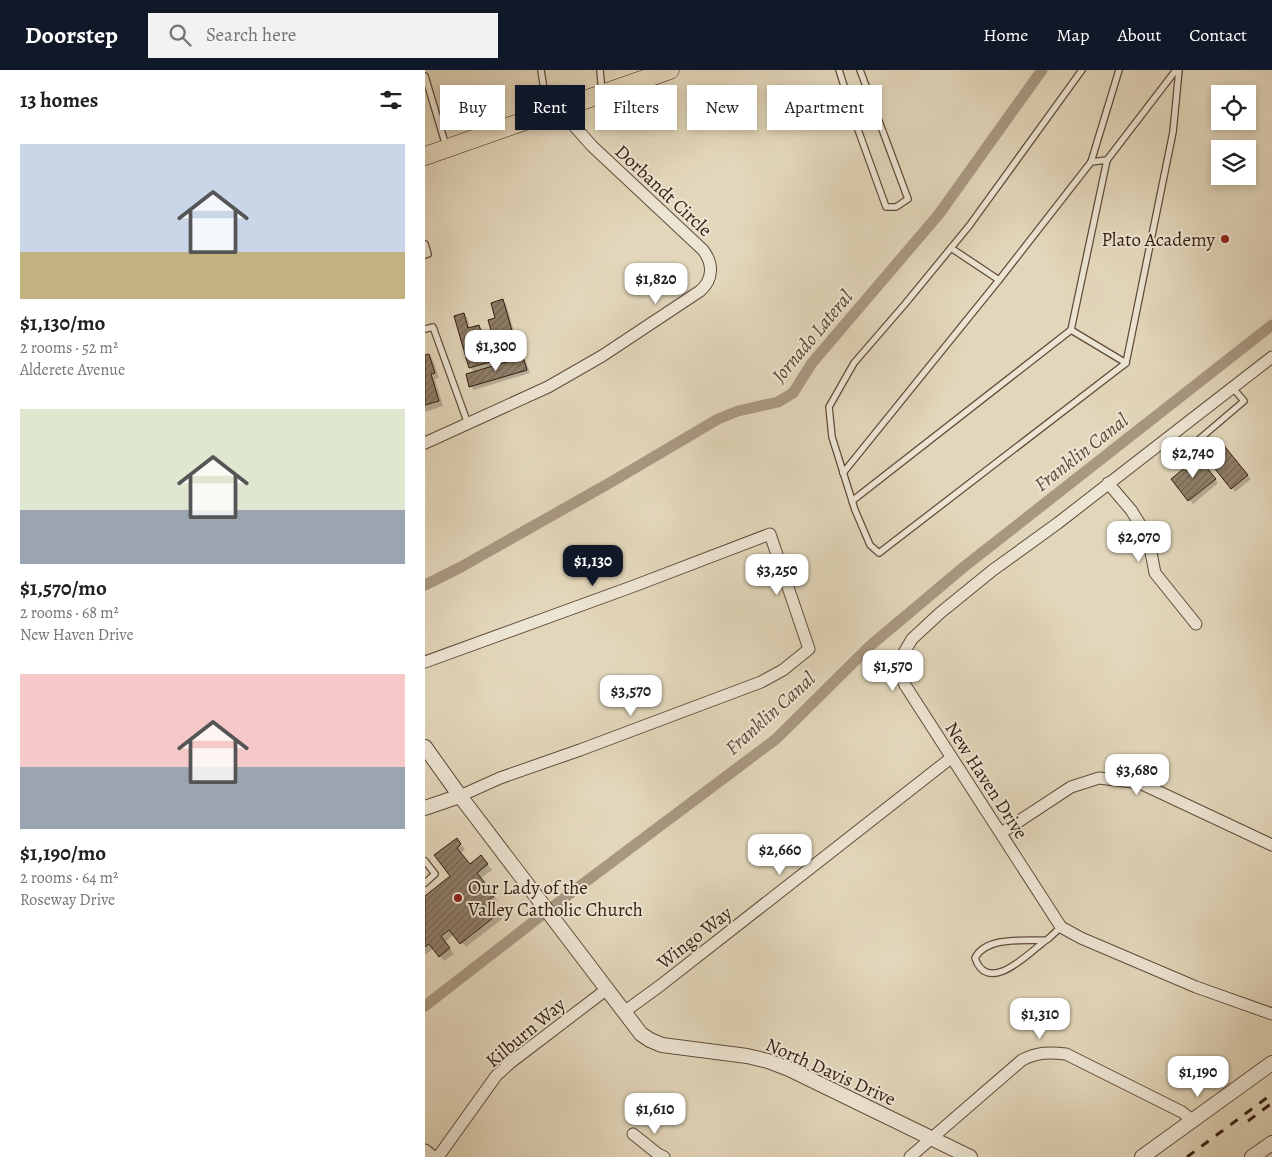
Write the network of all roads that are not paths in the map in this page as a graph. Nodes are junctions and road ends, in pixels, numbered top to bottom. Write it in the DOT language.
graph roads {
  1 [pos="541,70"];
  2 [pos="600,70"];
  3 [pos="670,70"];
  4 [pos="839,70"];
  5 [pos="860,70"];
  6 [pos="1082,70"];
  7 [pos="1119,70"];
  8 [pos="1177,70"];
  9 [pos="425,76"];
  10 [pos="546,85"];
  11 [pos="601,85"];
  12 [pos="628,85"];
  13 [pos="515,125"];
  14 [pos="574,130"];
  15 [pos="447,149"];
  16 [pos="425,156"];
  17 [pos="1107,160"];
  18 [pos="1091,162"];
  19 [pos="425,244"];
  20 [pos="951,248"];
  21 [pos="425,255"];
  22 [pos="999,280"];
  23 [pos="425,329"];
  24 [pos="1071,330"];
  25 [pos="1272,357"];
  26 [pos="1126,363"];
  27 [pos="1232,387"];
  28 [pos="468,424"];
  29 [pos="1165,439"];
  30 [pos="425,444"];
  31 [pos="843,474"];
  32 [pos="1108,483"];
  33 [pos="852,501"];
  34 [pos="1196,624"];
  35 [pos="425,662"];
  36 [pos="425,747"];
  37 [pos="951,758"];
  38 [pos="460,796"];
  39 [pos="425,808"];
  40 [pos="1001,833"];
  41 [pos="1272,845"];
  42 [pos="425,862"];
  43 [pos="425,883"];
  44 [pos="1061,927"];
  45 [pos="1046,940"];
  46 [pos="607,989"];
  47 [pos="624,1012"];
  48 [pos="1272,1014"];
  49 [pos="1272,1063"];
  50 [pos="1192,1120"];
  51 [pos="633,1134"];
  52 [pos="932,1138"];
  53 [pos="1272,1143"];
  54 [pos="425,1150"];
  55 [pos="436,1157"];
  56 [pos="664,1157"];
  57 [pos="910,1157"];
  58 [pos="970,1157"];
  59 [pos="1142,1157"];
  60 [pos="1252,1157"];
  1 -- 10 [label="lane"];
  2 -- 11 [label="lane"];
  3 -- 12 [label="main road"];
  4 -- 5 [label="lane"];
  6 -- 20 [label="lane"];
  7 -- 18 [label="lane"];
  8 -- 17 [label="lane"];
  8 -- 26 [label="lane"];
  9 -- 15 [label="lane"];
  13 -- 15 [label="main road"];
  14 -- 28 [label="street, Dorbandt Circle"];
  15 -- 16 [label="main road"];
  17 -- 18 [label="lane"];
  17 -- 24 [label="lane"];
  18 -- 22 [label="lane"];
  19 -- 21 [label="lane"];
  20 -- 22 [label="lane"];
  20 -- 31 [label="lane"];
  22 -- 31 [label="lane"];
  23 -- 28 [label="lane"];
  24 -- 26 [label="lane"];
  24 -- 33 [label="lane"];
  25 -- 27 [label="street, New Haven Drive"];
  26 -- 33 [label="lane"];
  27 -- 29 [label="street, New Haven Drive"];
  27 -- 29 [label="lane"];
  28 -- 30 [label="street, Dorbandt Circle"];
  29 -- 32 [label="street, New Haven Drive"];
  31 -- 33 [label="lane"];
  32 -- 34 [label="street"];
  32 -- 37 [label="street, New Haven Drive"];
  35 -- 38 [label="street"];
  36 -- 38 [label="street, North Davis Drive"];
  37 -- 40 [label="street, New Haven Drive"];
  37 -- 47 [label="street, Wingo Way"];
  38 -- 39 [label="street"];
  38 -- 46 [label="street, North Davis Drive"];
  40 -- 41 [label="street"];
  40 -- 44 [label="street, New Haven Drive"];
  42 -- 43 [label="lane"];
  44 -- 45 [label="lane"];
  44 -- 48 [label="street, New Haven Drive"];
  45 -- 45 [label="lane"];
  46 -- 47 [label="street, North Davis Drive"];
  46 -- 55 [label="street, Kilburn Way"];
  47 -- 52 [label="street, North Davis Drive"];
  49 -- 50 [label="street"];
  50 -- 52 [label="street"];
  50 -- 59 [label="street"];
  51 -- 56 [label="street"];
  52 -- 57 [label="street"];
  52 -- 58 [label="street, North Davis Drive"];
  53 -- 60 [label="street"];
  54 -- 55 [label="street"];
}
